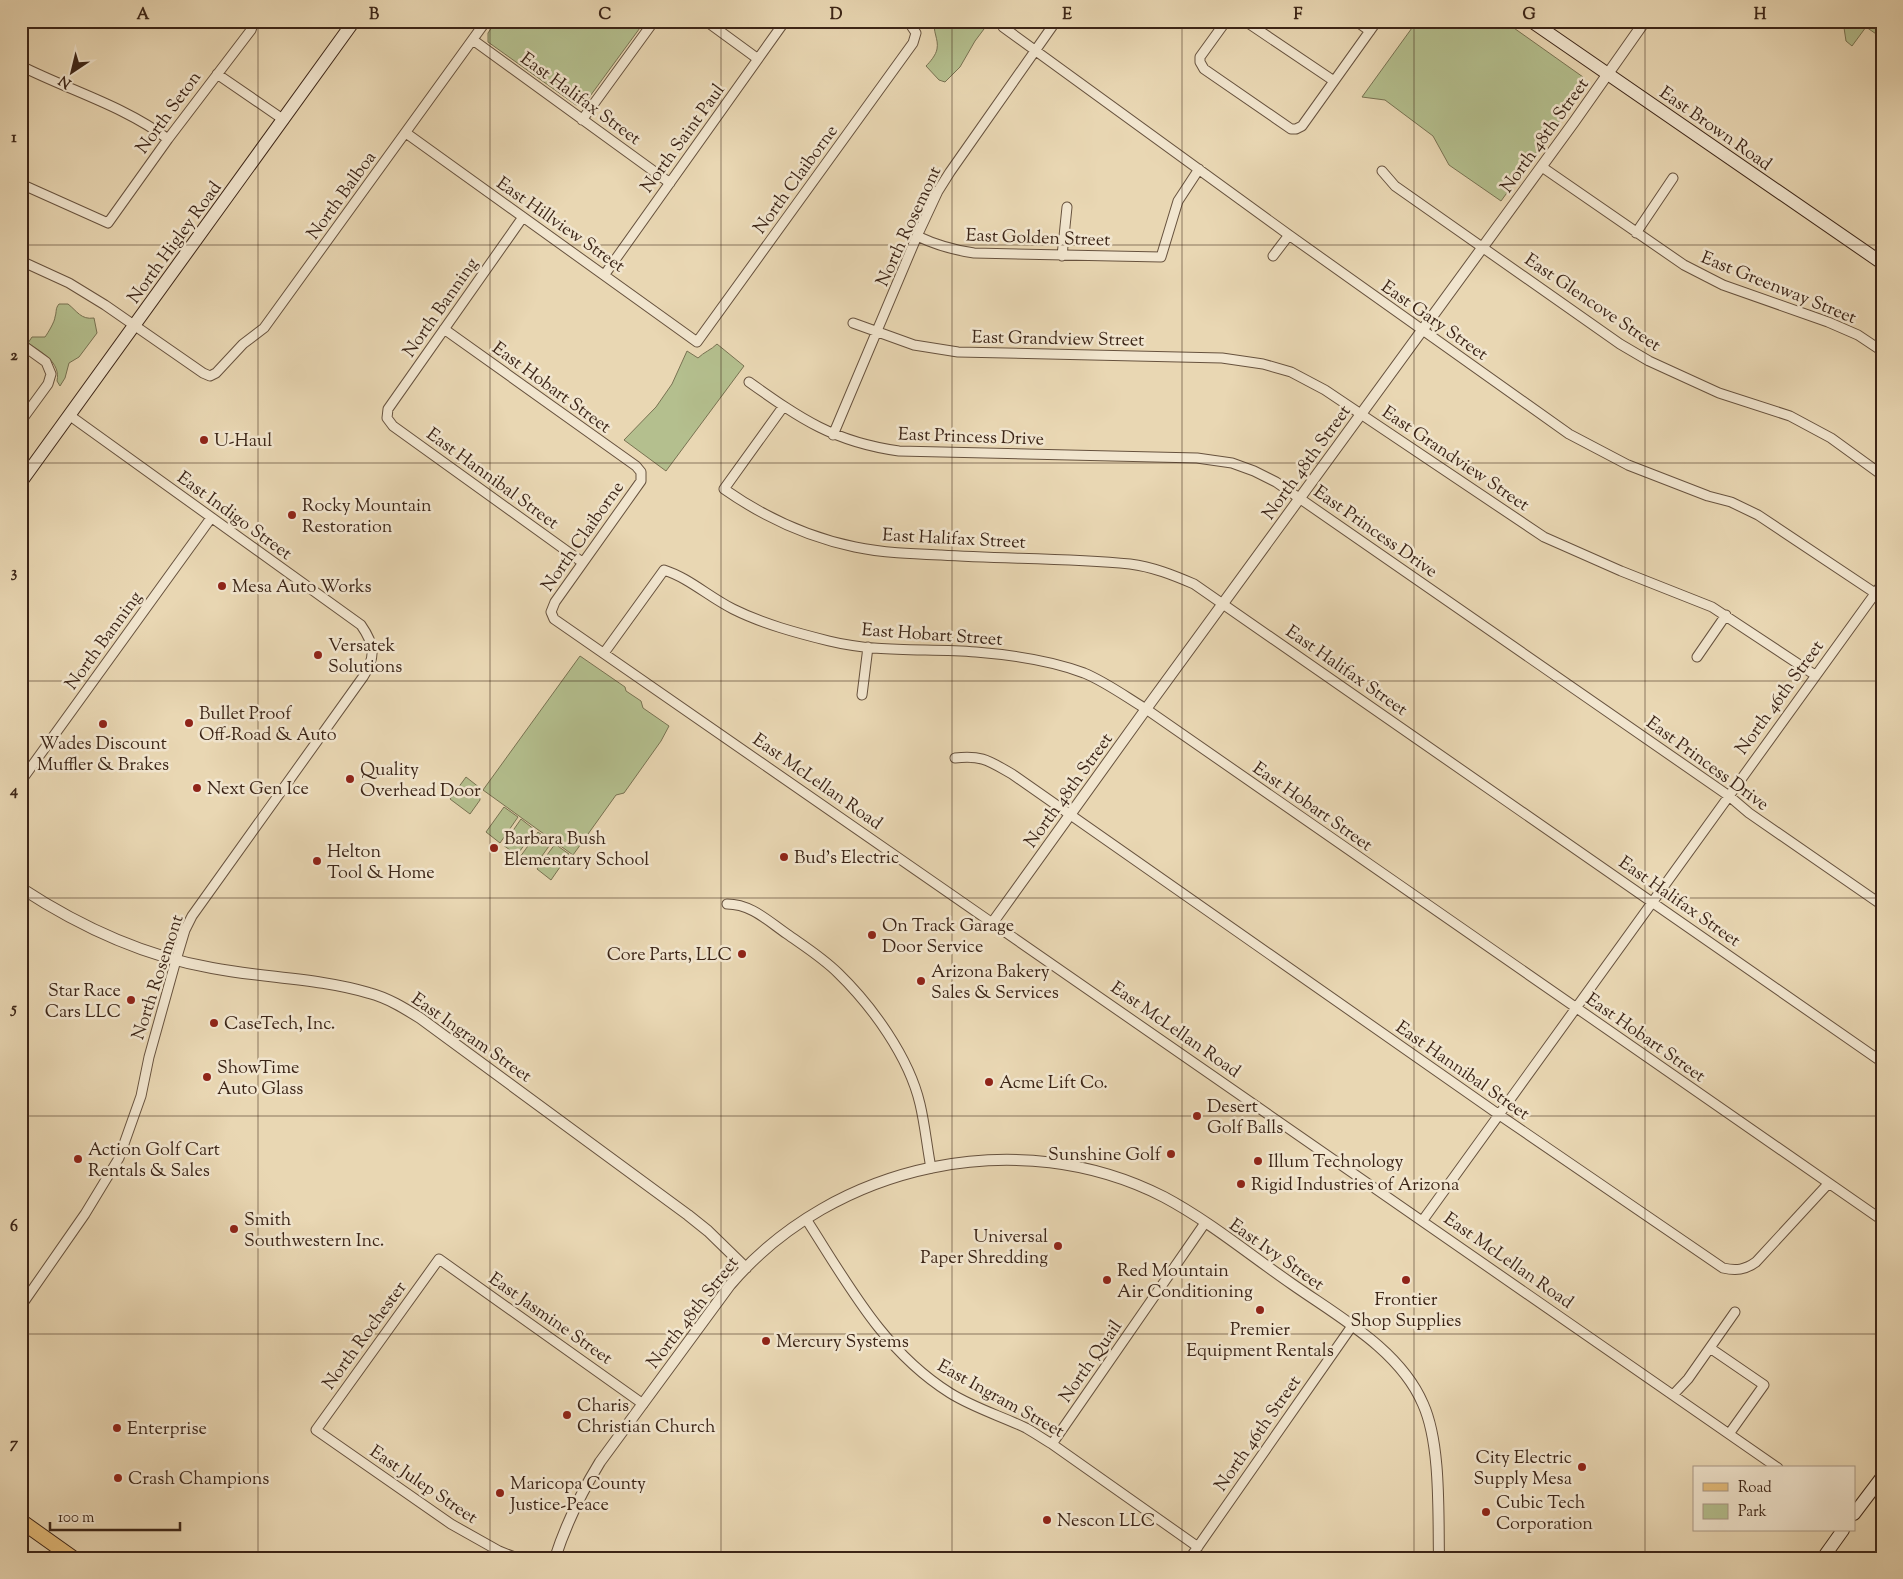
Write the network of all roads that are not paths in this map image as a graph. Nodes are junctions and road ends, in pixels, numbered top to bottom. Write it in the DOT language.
graph roads {
  1 [pos="254,21"];
  2 [pos="354,21"];
  3 [pos="486,21"];
  4 [pos="654,21"];
  5 [pos="706,21"];
  6 [pos="785,21"];
  7 [pos="906,21"];
  8 [pos="1056,21"];
  9 [pos="1226,21"];
  10 [pos="1245,21"];
  11 [pos="1356,21"];
  12 [pos="1377,21"];
  13 [pos="1531,21"];
  14 [pos="1645,21"];
  15 [pos="1003,27"];
  16 [pos="1370,31"];
  17 [pos="473,40"];
  18 [pos="1036,50"];
  19 [pos="758,59"];
  20 [pos="21,66"];
  21 [pos="216,74"];
  22 [pos="1608,74"];
  23 [pos="1334,81"];
  24 [pos="284,120"];
  25 [pos="582,120"];
  26 [pos="406,133"];
  27 [pos="168,139"];
  28 [pos="1542,167"];
  29 [pos="1199,169"];
  30 [pos="1382,171"];
  31 [pos="1673,178"];
  32 [pos="670,183"];
  33 [pos="21,184"];
  34 [pos="1067,207"];
  35 [pos="523,217"];
  36 [pos="1636,232"];
  37 [pos="1289,235"];
  38 [pos="917,236"];
  39 [pos="1482,247"];
  40 [pos="1062,256"];
  41 [pos="1273,256"];
  42 [pos="21,261"];
  43 [pos="1881,261"];
  44 [pos="604,274"];
  45 [pos="853,323"];
  46 [pos="135,326"];
  47 [pos="444,329"];
  48 [pos="1422,330"];
  49 [pos="877,332"];
  50 [pos="698,342"];
  51 [pos="21,344"];
  52 [pos="1882,352"];
  53 [pos="749,382"];
  54 [pos="783,407"];
  55 [pos="1362,413"];
  56 [pos="23,414"];
  57 [pos="69,415"];
  58 [pos="386,418"];
  59 [pos="833,435"];
  60 [pos="641,472"];
  61 [pos="1882,475"];
  62 [pos="21,482"];
  63 [pos="1300,498"];
  64 [pos="211,518"];
  65 [pos="582,562"];
  66 [pos="1882,584"];
  67 [pos="1875,593"];
  68 [pos="1222,604"];
  69 [pos="1726,615"];
  70 [pos="554,619"];
  71 [pos="868,647"];
  72 [pos="372,650"];
  73 [pos="604,653"];
  74 [pos="1697,657"];
  75 [pos="1814,675"];
  76 [pos="862,695"];
  77 [pos="1146,709"];
  78 [pos="955,758"];
  79 [pos="21,781"];
  80 [pos="1728,796"];
  81 [pos="1070,815"];
  82 [pos="21,888"];
  83 [pos="1653,901"];
  84 [pos="727,904"];
  85 [pos="1882,905"];
  86 [pos="993,922"];
  87 [pos="176,960"];
  88 [pos="1576,1008"];
  89 [pos="1882,1062"];
  90 [pos="1498,1114"];
  91 [pos="931,1168"];
  92 [pos="1828,1184"];
  93 [pos="806,1219"];
  94 [pos="1422,1220"];
  95 [pos="1882,1220"];
  96 [pos="1206,1222"];
  97 [pos="439,1259"];
  98 [pos="746,1268"];
  99 [pos="21,1306"];
  100 [pos="1735,1312"];
  101 [pos="1352,1326"];
  102 [pos="1710,1348"];
  103 [pos="1673,1395"];
  104 [pos="644,1404"];
  105 [pos="316,1430"];
  106 [pos="1729,1434"];
  107 [pos="1052,1444"];
  108 [pos="1775,1466"];
  109 [pos="1882,1477"];
  110 [pos="1856,1511"];
  111 [pos="21,1521"];
  112 [pos="1842,1532"];
  113 [pos="1198,1547"];
  114 [pos="74,1558"];
  115 [pos="518,1558"];
  116 [pos="555,1558"];
  117 [pos="1190,1558"];
  118 [pos="1439,1558"];
  119 [pos="1823,1558"];
  1 -- 21 [label="street, North Seton"];
  2 -- 24 [label="main road, North Higley Road"];
  3 -- 17 [label="street, North Balboa"];
  4 -- 25 [label="street"];
  5 -- 19 [label="street"];
  6 -- 19 [label="street, North Saint Paul"];
  7 -- 50 [label="street, North Claiborne"];
  8 -- 18 [label="street, North Rosemont"];
  9 -- 23 [label="street"];
  10 -- 23 [label="street"];
  11 -- 16 [label="street"];
  12 -- 16 [label="street"];
  13 -- 22 [label="main road, East Brown Road"];
  14 -- 22 [label="street, North 48th Street"];
  15 -- 18 [label="street, East Gary Street"];
  16 -- 23 [label="street"];
  17 -- 25 [label="street, East Halifax Street"];
  17 -- 26 [label="street, North Balboa"];
  18 -- 29 [label="street, East Gary Street"];
  18 -- 38 [label="street, North Rosemont"];
  19 -- 32 [label="street, North Saint Paul"];
  20 -- 27 [label="street"];
  21 -- 24 [label="street"];
  21 -- 27 [label="street, North Seton"];
  22 -- 28 [label="street, North 48th Street"];
  22 -- 43 [label="main road, East Brown Road"];
  24 -- 46 [label="main road, North Higley Road"];
  25 -- 32 [label="street, East Halifax Street"];
  26 -- 35 [label="street, East Hillview Street"];
  26 -- 46 [label="street, North Balboa"];
  27 -- 33 [label="street, North Seton"];
  28 -- 36 [label="street, East Greenway Street"];
  28 -- 39 [label="street, North 48th Street"];
  29 -- 37 [label="street, East Gary Street"];
  29 -- 40 [label="street, East Golden Street"];
  30 -- 39 [label="street, East Glencove Street"];
  31 -- 36 [label="street"];
  32 -- 44 [label="street, North Saint Paul"];
  34 -- 40 [label="street"];
  35 -- 44 [label="street, East Hillview Street"];
  35 -- 47 [label="street, North Banning"];
  36 -- 52 [label="street, East Greenway Street"];
  37 -- 41 [label="street"];
  37 -- 48 [label="street, East Gary Street"];
  38 -- 40 [label="street, East Golden Street"];
  38 -- 49 [label="street, North Rosemont"];
  39 -- 48 [label="street, North 48th Street"];
  39 -- 61 [label="street, East Glencove Street"];
  42 -- 46 [label="street"];
  44 -- 50 [label="street, East Hillview Street"];
  45 -- 49 [label="street, East Grandview Street"];
  46 -- 57 [label="main road, North Higley Road"];
  47 -- 58 [label="street, North Banning"];
  47 -- 60 [label="street, East Hobart Street"];
  48 -- 55 [label="street, North 48th Street"];
  48 -- 67 [label="street, East Gary Street"];
  49 -- 55 [label="street, East Grandview Street"];
  49 -- 59 [label="street, North Rosemont"];
  51 -- 56 [label="street"];
  53 -- 54 [label="street, East Princess Drive"];
  54 -- 59 [label="street, East Princess Drive"];
  54 -- 68 [label="street, East Halifax Street"];
  55 -- 63 [label="street, North 48th Street"];
  55 -- 69 [label="street, East Grandview Street"];
  57 -- 62 [label="main road, North Higley Road"];
  57 -- 64 [label="street, East Indigo Street"];
  58 -- 65 [label="street, East Hannibal Street"];
  59 -- 63 [label="street, East Princess Drive"];
  60 -- 65 [label="street, North Claiborne"];
  63 -- 68 [label="street, North 48th Street"];
  63 -- 80 [label="street, East Princess Drive"];
  64 -- 72 [label="street, East Indigo Street"];
  64 -- 79 [label="street, North Banning"];
  65 -- 70 [label="street, North Claiborne"];
  66 -- 67 [label="street, North 46th Street"];
  67 -- 75 [label="street, North 46th Street"];
  68 -- 77 [label="street, North 48th Street"];
  68 -- 83 [label="street, East Halifax Street"];
  69 -- 74 [label="street"];
  69 -- 75 [label="street, East Grandview Street"];
  70 -- 73 [label="street, East McLellan Road"];
  71 -- 73 [label="street, East Hobart Street"];
  71 -- 76 [label="street"];
  71 -- 77 [label="street, East Hobart Street"];
  72 -- 87 [label="street, North Rosemont"];
  73 -- 86 [label="street, East McLellan Road"];
  75 -- 80 [label="street, North 46th Street"];
  77 -- 81 [label="street, North 48th Street"];
  77 -- 88 [label="street, East Hobart Street"];
  78 -- 81 [label="street, East Hannibal Street"];
  80 -- 83 [label="street, North 46th Street"];
  80 -- 85 [label="street, East Princess Drive"];
  81 -- 86 [label="street, North 48th Street"];
  81 -- 90 [label="street, East Hannibal Street"];
  82 -- 87 [label="street, East Ingram Street"];
  83 -- 88 [label="street, North 46th Street"];
  83 -- 89 [label="street, East Halifax Street"];
  84 -- 91 [label="street"];
  86 -- 94 [label="street, East McLellan Road"];
  87 -- 98 [label="street, East Ingram Street"];
  87 -- 99 [label="street, North Rosemont"];
  88 -- 90 [label="street, North 46th Street"];
  88 -- 92 [label="street, East Hobart Street"];
  90 -- 92 [label="street, East Hannibal Street"];
  90 -- 94 [label="street, North 46th Street"];
  91 -- 93 [label="street, North 48th Street"];
  91 -- 96 [label="street, East Ivy Street"];
  92 -- 95 [label="street, East Hobart Street"];
  93 -- 98 [label="street, North 48th Street"];
  93 -- 107 [label="street, East Ingram Street"];
  94 -- 103 [label="street, East McLellan Road"];
  96 -- 101 [label="street, East Ivy Street"];
  96 -- 107 [label="street, North Quail"];
  97 -- 104 [label="street, East Jasmine Street"];
  97 -- 105 [label="street, North Rochester"];
  98 -- 104 [label="street, North 48th Street"];
  100 -- 102 [label="street"];
  101 -- 113 [label="street, North 46th Street"];
  101 -- 118 [label="street, East Ivy Street"];
  102 -- 103 [label="street"];
  102 -- 106 [label="street"];
  103 -- 106 [label="street, East McLellan Road"];
  104 -- 116 [label="street, North 48th Street"];
  105 -- 115 [label="street, East Julep Street"];
  106 -- 108 [label="street, East McLellan Road"];
  107 -- 113 [label="street, East Ingram Street"];
  109 -- 110 [label="main road"];
  111 -- 114 [label="main road"];
  112 -- 119 [label="main road"];
  113 -- 117 [label="street, North 46th Street"];
}
